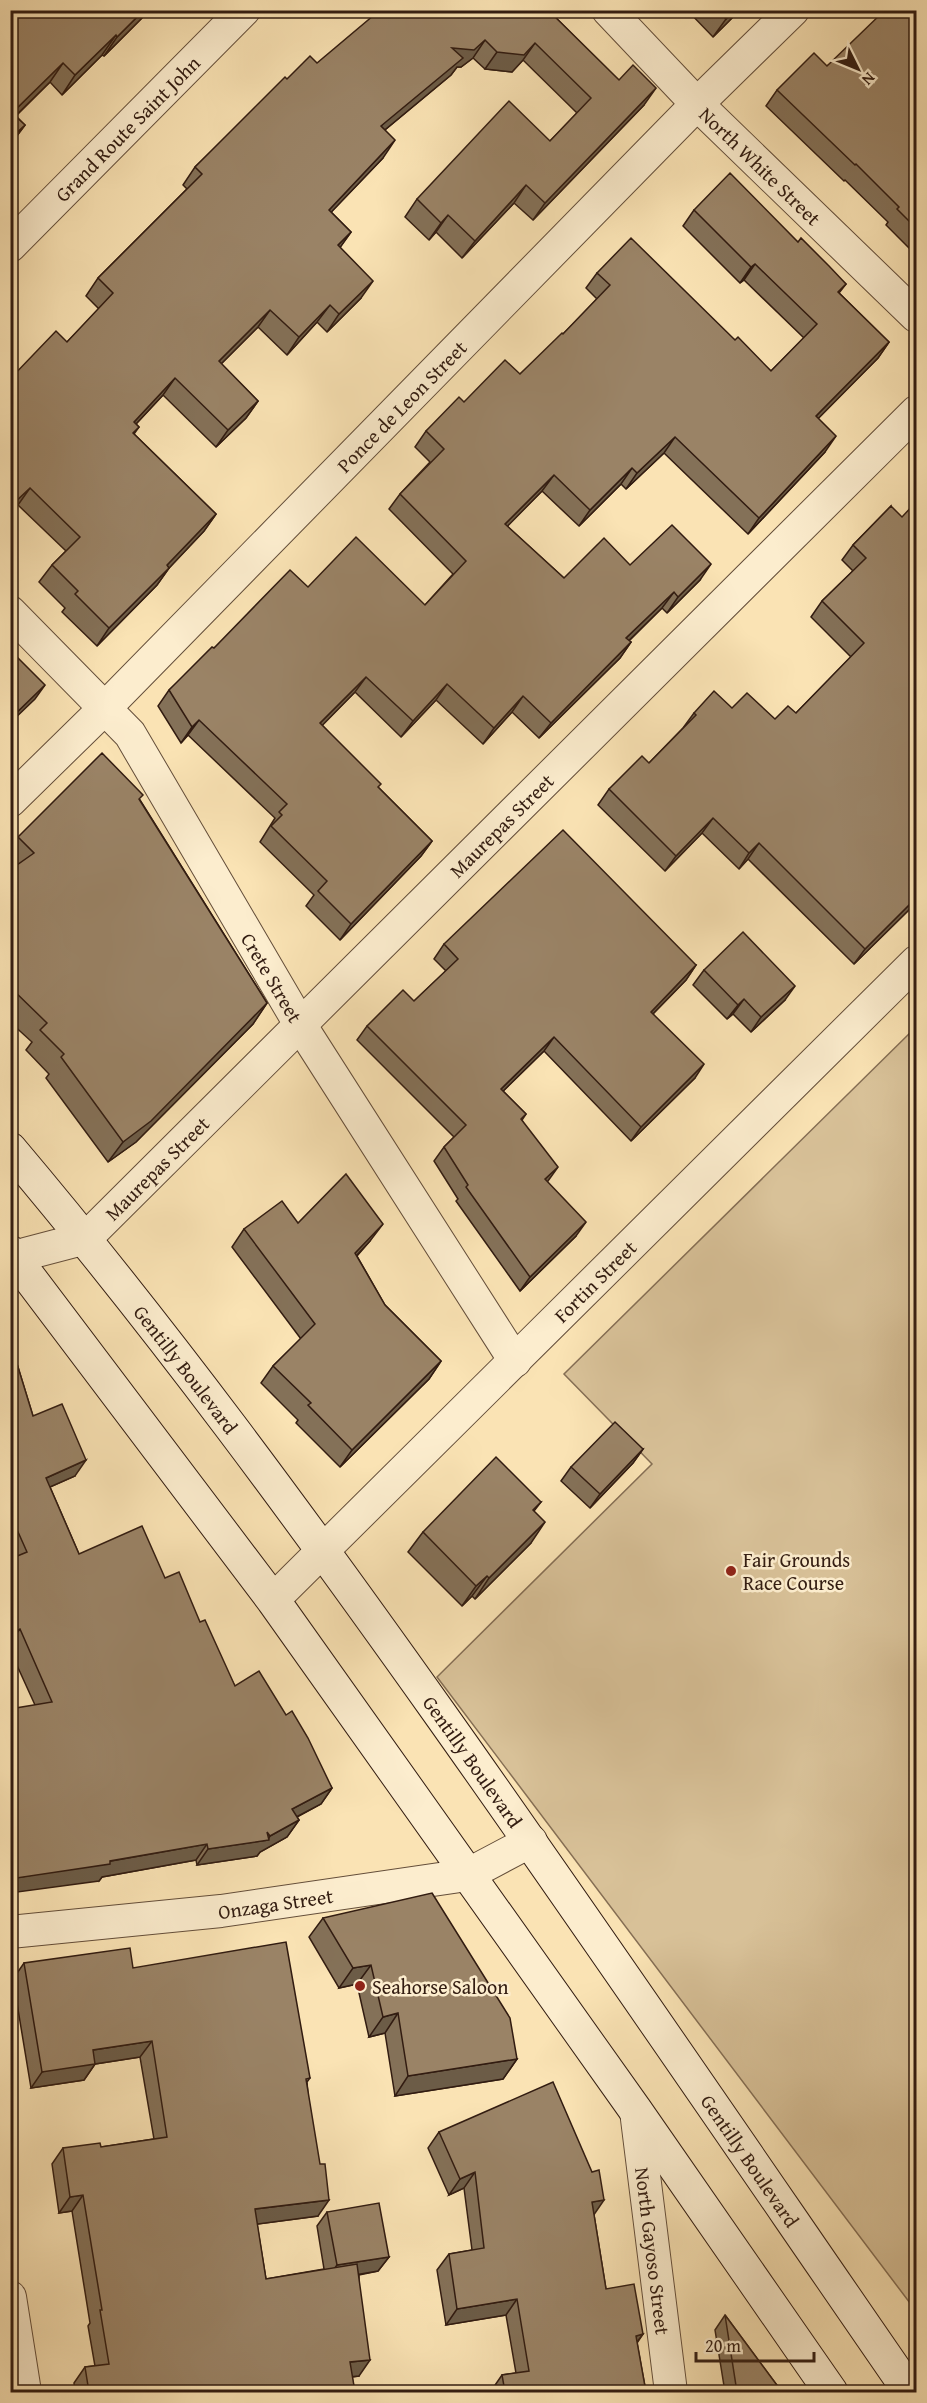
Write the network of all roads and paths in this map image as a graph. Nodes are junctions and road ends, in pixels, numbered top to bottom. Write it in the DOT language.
graph roads {
  1 [pos="244,10"];
  2 [pos="608,10"];
  3 [pos="793,10"];
  4 [pos="697,104"];
  5 [pos="10,246"];
  6 [pos="916,316"];
  7 [pos="916,412"];
  8 [pos="10,612"];
  9 [pos="105,708"];
  10 [pos="10,801"];
  11 [pos="916,962"];
  12 [pos="301,1026"];
  13 [pos="10,1149"];
  14 [pos="86,1238"];
  15 [pos="12,1256"];
  16 [pos="515,1361"];
  17 [pos="323,1550"];
  18 [pos="273,1600"];
  19 [pos="531,1841"];
  20 [pos="467,1875"];
  21 [pos="10,1932"];
  22 [pos="636,2111"];
  23 [pos="10,2297"];
  24 [pos="25,2392"];
  25 [pos="671,2392"];
  26 [pos="831,2392"];
  27 [pos="910,2392"];
  1 -- 5 [label="street, Grand Route Saint John"];
  2 -- 4 [label="street, North White Street"];
  3 -- 4 [label="street, Ponce de Leon Street"];
  4 -- 6 [label="street, North White Street"];
  4 -- 9 [label="street, Ponce de Leon Street"];
  7 -- 12 [label="street, Maurepas Street"];
  8 -- 9 [label="street, Crete Street"];
  9 -- 10 [label="street, Ponce de Leon Street"];
  9 -- 12 [label="street, Crete Street"];
  11 -- 16 [label="street, Fortin Street"];
  12 -- 14 [label="street, Maurepas Street"];
  12 -- 16 [label="street, Crete Street"];
  13 -- 14 [label="main road, Gentilly Boulevard"];
  14 -- 15 [label="street"];
  14 -- 17 [label="main road, Gentilly Boulevard"];
  15 -- 18 [label="main road"];
  16 -- 17 [label="street, Fortin Street"];
  17 -- 18 [label="street, Fortin Street"];
  17 -- 19 [label="main road, Gentilly Boulevard"];
  18 -- 20 [label="main road"];
  19 -- 20 [label="street, Onzaga Street"];
  19 -- 27 [label="main road, Gentilly Boulevard"];
  20 -- 21 [label="street, Onzaga Street"];
  20 -- 22 [label="main road"];
  22 -- 25 [label="street, North Gayoso Street"];
  22 -- 26 [label="main road"];
  23 -- 24 [label="street"];
}
